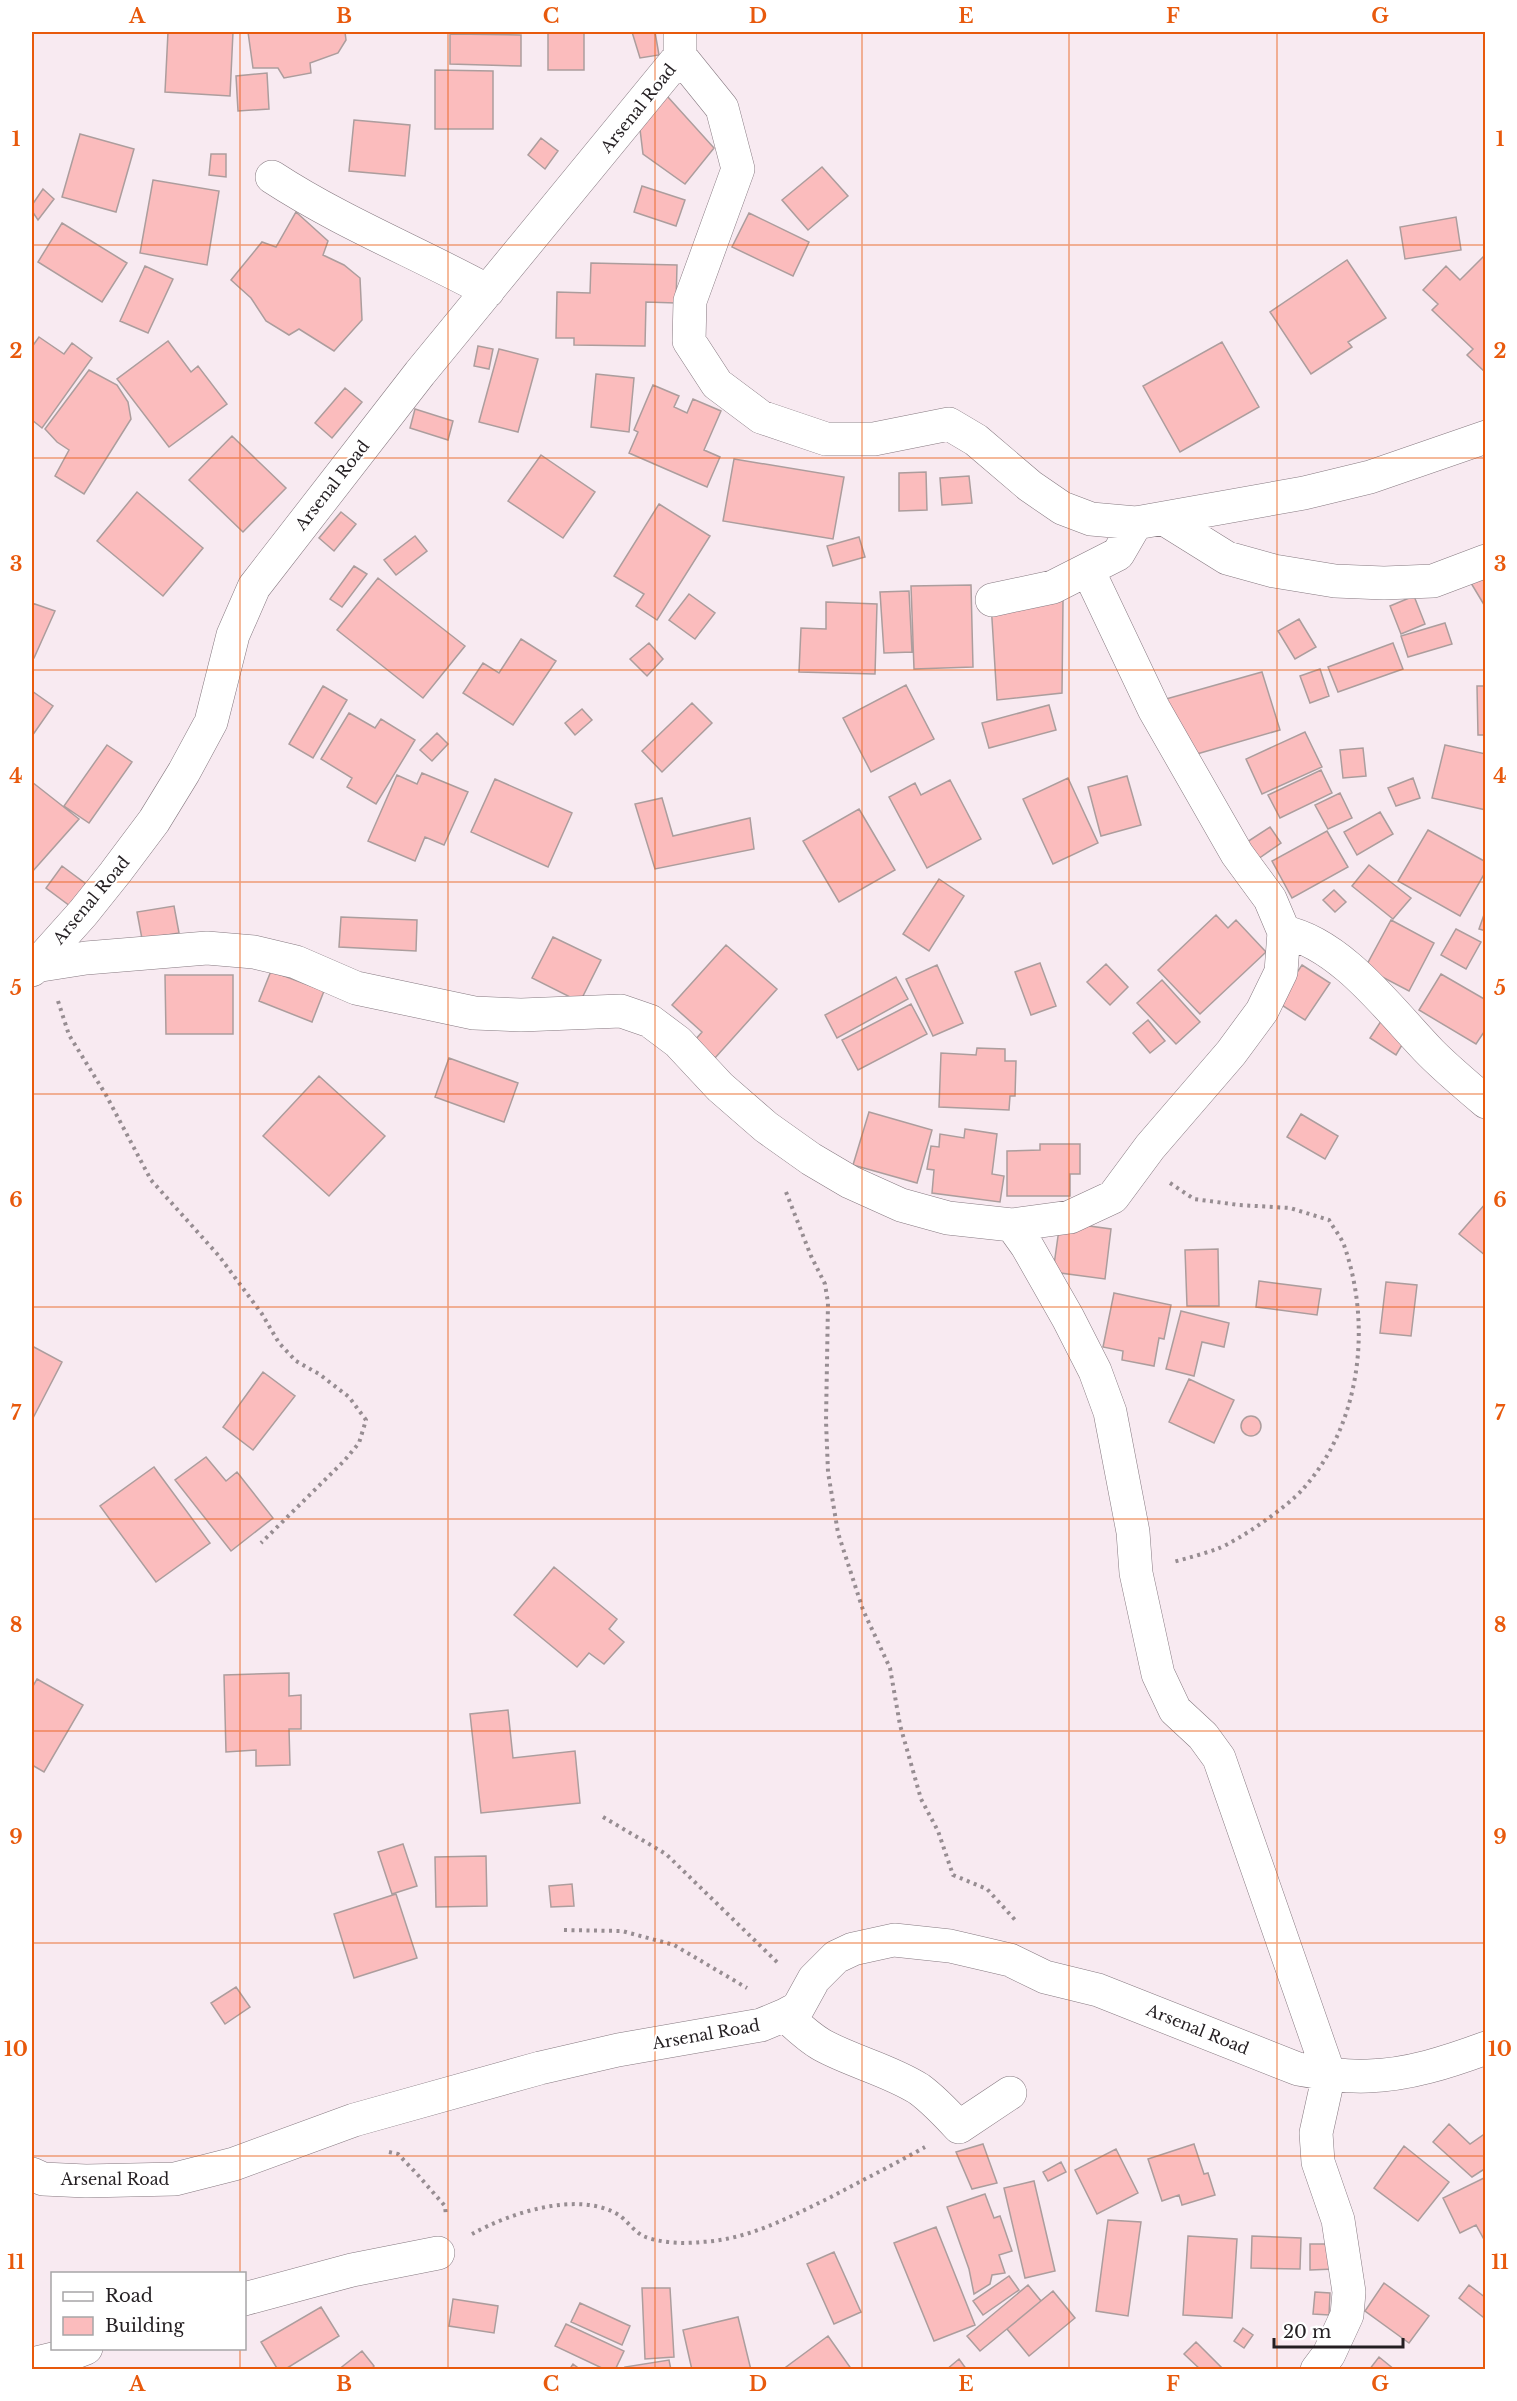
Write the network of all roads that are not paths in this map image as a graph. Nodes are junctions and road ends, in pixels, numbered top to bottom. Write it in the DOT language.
graph roads {
  1 [pos="680,44"];
  2 [pos="272,177"];
  3 [pos="488,291"];
  4 [pos="1485,437"];
  5 [pos="1151,522"];
  6 [pos="1485,561"];
  7 [pos="1088,570"];
  8 [pos="992,600"];
  9 [pos="1284,932"];
  10 [pos="41,966"];
  11 [pos="1485,1102"];
  12 [pos="1012,1225"];
  13 [pos="792,2012"];
  14 [pos="1485,2048"];
  15 [pos="1329,2074"];
  16 [pos="1010,2093"];
  17 [pos="32,2174"];
  18 [pos="443,2250"];
  19 [pos="246,2298"];
  20 [pos="83,2350"];
  21 [pos="32,2364"];
  22 [pos="1317,2370"];
  1 -- 3 [label="street, Arsenal Road"];
  1 -- 5 [label="street"];
  2 -- 3 [label="street"];
  3 -- 10 [label="street, Arsenal Road"];
  4 -- 5 [label="street"];
  5 -- 6 [label="street"];
  5 -- 7 [label="street"];
  7 -- 8 [label="street"];
  7 -- 9 [label="street"];
  9 -- 11 [label="street"];
  9 -- 12 [label="street"];
  10 -- 12 [label="street"];
  12 -- 15 [label="street"];
  13 -- 15 [label="street, Arsenal Road"];
  13 -- 16 [label="street"];
  13 -- 17 [label="street, Arsenal Road"];
  14 -- 15 [label="street, Arsenal Road"];
  15 -- 22 [label="street"];
  18 -- 19 [label="street"];
  20 -- 21 [label="street"];
}
